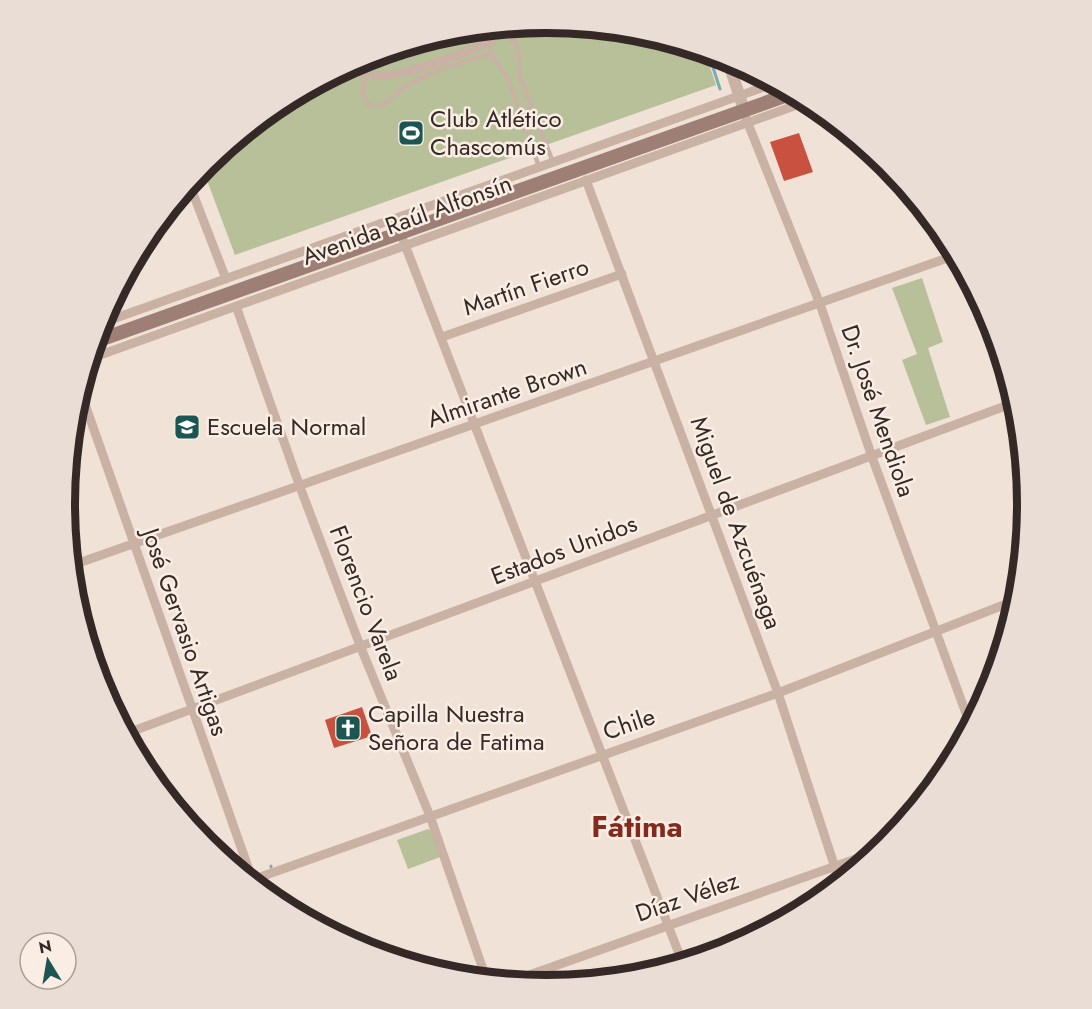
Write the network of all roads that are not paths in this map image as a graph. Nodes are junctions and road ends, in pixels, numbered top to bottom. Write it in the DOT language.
graph roads {
  1 [pos="491,41"];
  2 [pos="490,54"];
  3 [pos="731,71"];
  4 [pos="358,73"];
  5 [pos="367,76"];
  6 [pos="764,87"];
  7 [pos="739,96"];
  8 [pos="784,97"];
  9 [pos="794,104"];
  10 [pos="746,116"];
  11 [pos="553,162"];
  12 [pos="539,167"];
  13 [pos="586,180"];
  14 [pos="193,193"];
  15 [pos="395,219"];
  16 [pos="402,239"];
  17 [pos="947,258"];
  18 [pos="622,274"];
  19 [pos="226,279"];
  20 [pos="820,304"];
  21 [pos="236,306"];
  22 [pos="112,319"];
  23 [pos="442,337"];
  24 [pos="105,338"];
  25 [pos="99,355"];
  26 [pos="656,362"];
  27 [pos="86,406"];
  28 [pos="1006,406"];
  29 [pos="474,425"];
  30 [pos="872,457"];
  31 [pos="300,488"];
  32 [pos="711,514"];
  33 [pos="135,544"];
  34 [pos="79,563"];
  35 [pos="534,582"];
  36 [pos="1006,604"];
  37 [pos="937,630"];
  38 [pos="361,648"];
  39 [pos="778,693"];
  40 [pos="191,710"];
  41 [pos="967,716"];
  42 [pos="133,732"];
  43 [pos="600,755"];
  44 [pos="430,816"];
  45 [pos="858,858"];
  46 [pos="835,866"];
  47 [pos="248,869"];
  48 [pos="838,875"];
  49 [pos="259,879"];
  50 [pos="667,924"];
  51 [pos="680,956"];
  52 [pos="484,972"];
  53 [pos="528,975"];
  1 -- 2 [label="lane"];
  1 -- 5 [label="street"];
  1 -- 11 [label="lane"];
  2 -- 5 [label="lane"];
  2 -- 12 [label="lane"];
  3 -- 7 [label="street"];
  4 -- 5 [label="street"];
  6 -- 7 [label="street, Avenida Raúl Alfonsín"];
  7 -- 10 [label="street"];
  7 -- 11 [label="street, Avenida Raúl Alfonsín"];
  8 -- 10 [label="main road, Avenida Raúl Alfonsín"];
  9 -- 10 [label="street, Avenida Raúl Alfonsín"];
  10 -- 13 [label="street, Avenida Raúl Alfonsín"];
  10 -- 16 [label="main road, Avenida Raúl Alfonsín"];
  10 -- 20 [label="street, Dr. José Mendiola"];
  11 -- 12 [label="street, Avenida Raúl Alfonsín"];
  12 -- 15 [label="street, Avenida Raúl Alfonsín"];
  13 -- 16 [label="street, Avenida Raúl Alfonsín"];
  13 -- 18 [label="street, Miguel de Azcuénaga"];
  14 -- 19 [label="street"];
  15 -- 16 [label="street"];
  15 -- 19 [label="street, Avenida Raúl Alfonsín"];
  16 -- 21 [label="street, Avenida Raúl Alfonsín"];
  16 -- 23 [label="street"];
  16 -- 24 [label="main road, Avenida Raúl Alfonsín"];
  17 -- 20 [label="street, Almirante Brown"];
  18 -- 23 [label="street, Martín Fierro"];
  18 -- 26 [label="street, Miguel de Azcuénaga"];
  19 -- 22 [label="street, Avenida Raúl Alfonsín"];
  20 -- 26 [label="street, Almirante Brown"];
  20 -- 30 [label="street, Dr. José Mendiola"];
  21 -- 25 [label="street, Avenida Raúl Alfonsín"];
  21 -- 31 [label="street, Florencio Varela"];
  23 -- 29 [label="street"];
  26 -- 29 [label="street, Almirante Brown"];
  26 -- 32 [label="street, Miguel de Azcuénaga"];
  27 -- 33 [label="street, José Gervasio Artigas"];
  28 -- 30 [label="street, Estados Unidos"];
  29 -- 31 [label="street, Almirante Brown"];
  29 -- 35 [label="street"];
  30 -- 32 [label="street, Estados Unidos"];
  30 -- 37 [label="street, Dr. José Mendiola"];
  31 -- 33 [label="street, Almirante Brown"];
  31 -- 38 [label="street, Florencio Varela"];
  32 -- 35 [label="street, Estados Unidos"];
  32 -- 39 [label="street, Miguel de Azcuénaga"];
  33 -- 34 [label="street, Almirante Brown"];
  33 -- 40 [label="street, José Gervasio Artigas"];
  35 -- 38 [label="street, Estados Unidos"];
  35 -- 43 [label="street"];
  36 -- 37 [label="street, Chile"];
  37 -- 39 [label="street, Chile"];
  37 -- 41 [label="street, Dr. José Mendiola"];
  38 -- 40 [label="street, Estados Unidos"];
  38 -- 44 [label="street, Florencio Varela"];
  39 -- 43 [label="street, Chile"];
  39 -- 46 [label="street, Miguel de Azcuénaga"];
  40 -- 42 [label="street, Estados Unidos"];
  40 -- 47 [label="street, José Gervasio Artigas"];
  43 -- 44 [label="street, Chile"];
  43 -- 50 [label="street"];
  44 -- 49 [label="street, Chile"];
  44 -- 52 [label="street, Florencio Varela"];
  45 -- 46 [label="street, Díaz Vélez"];
  46 -- 48 [label="street, Miguel de Azcuénaga"];
  46 -- 50 [label="street, Díaz Vélez"];
  50 -- 51 [label="street"];
  50 -- 53 [label="street, Díaz Vélez"];
}
